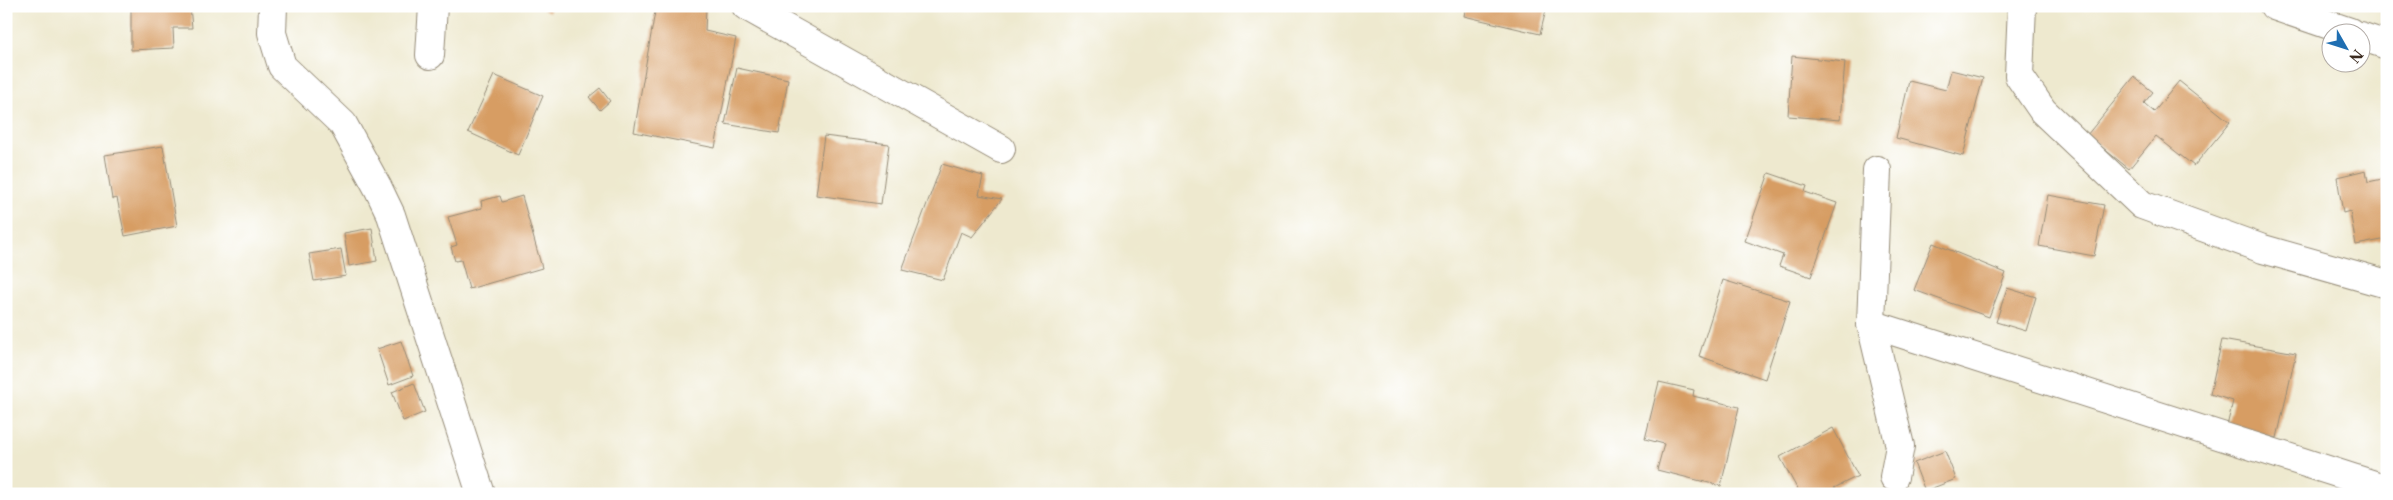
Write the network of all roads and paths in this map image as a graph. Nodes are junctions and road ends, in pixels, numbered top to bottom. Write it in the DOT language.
graph roads {
  1 [pos="273,6"];
  2 [pos="433,6"];
  3 [pos="746,6"];
  4 [pos="2022,6"];
  5 [pos="2274,6"];
  6 [pos="2321,22"];
  7 [pos="2370,39"];
  8 [pos="2387,45"];
  9 [pos="430,55"];
  10 [pos="1001,149"];
  11 [pos="1877,170"];
  12 [pos="2387,284"];
  13 [pos="1871,324"];
  14 [pos="1894,477"];
  15 [pos="2387,489"];
  16 [pos="480,494"];
  1 -- 16 [label="street"];
  2 -- 9 [label="street"];
  3 -- 10 [label="street"];
  4 -- 12 [label="street"];
  5 -- 6 [label="street"];
  7 -- 8 [label="street"];
  11 -- 13 [label="street"];
  13 -- 14 [label="street"];
  13 -- 15 [label="street"];
}
